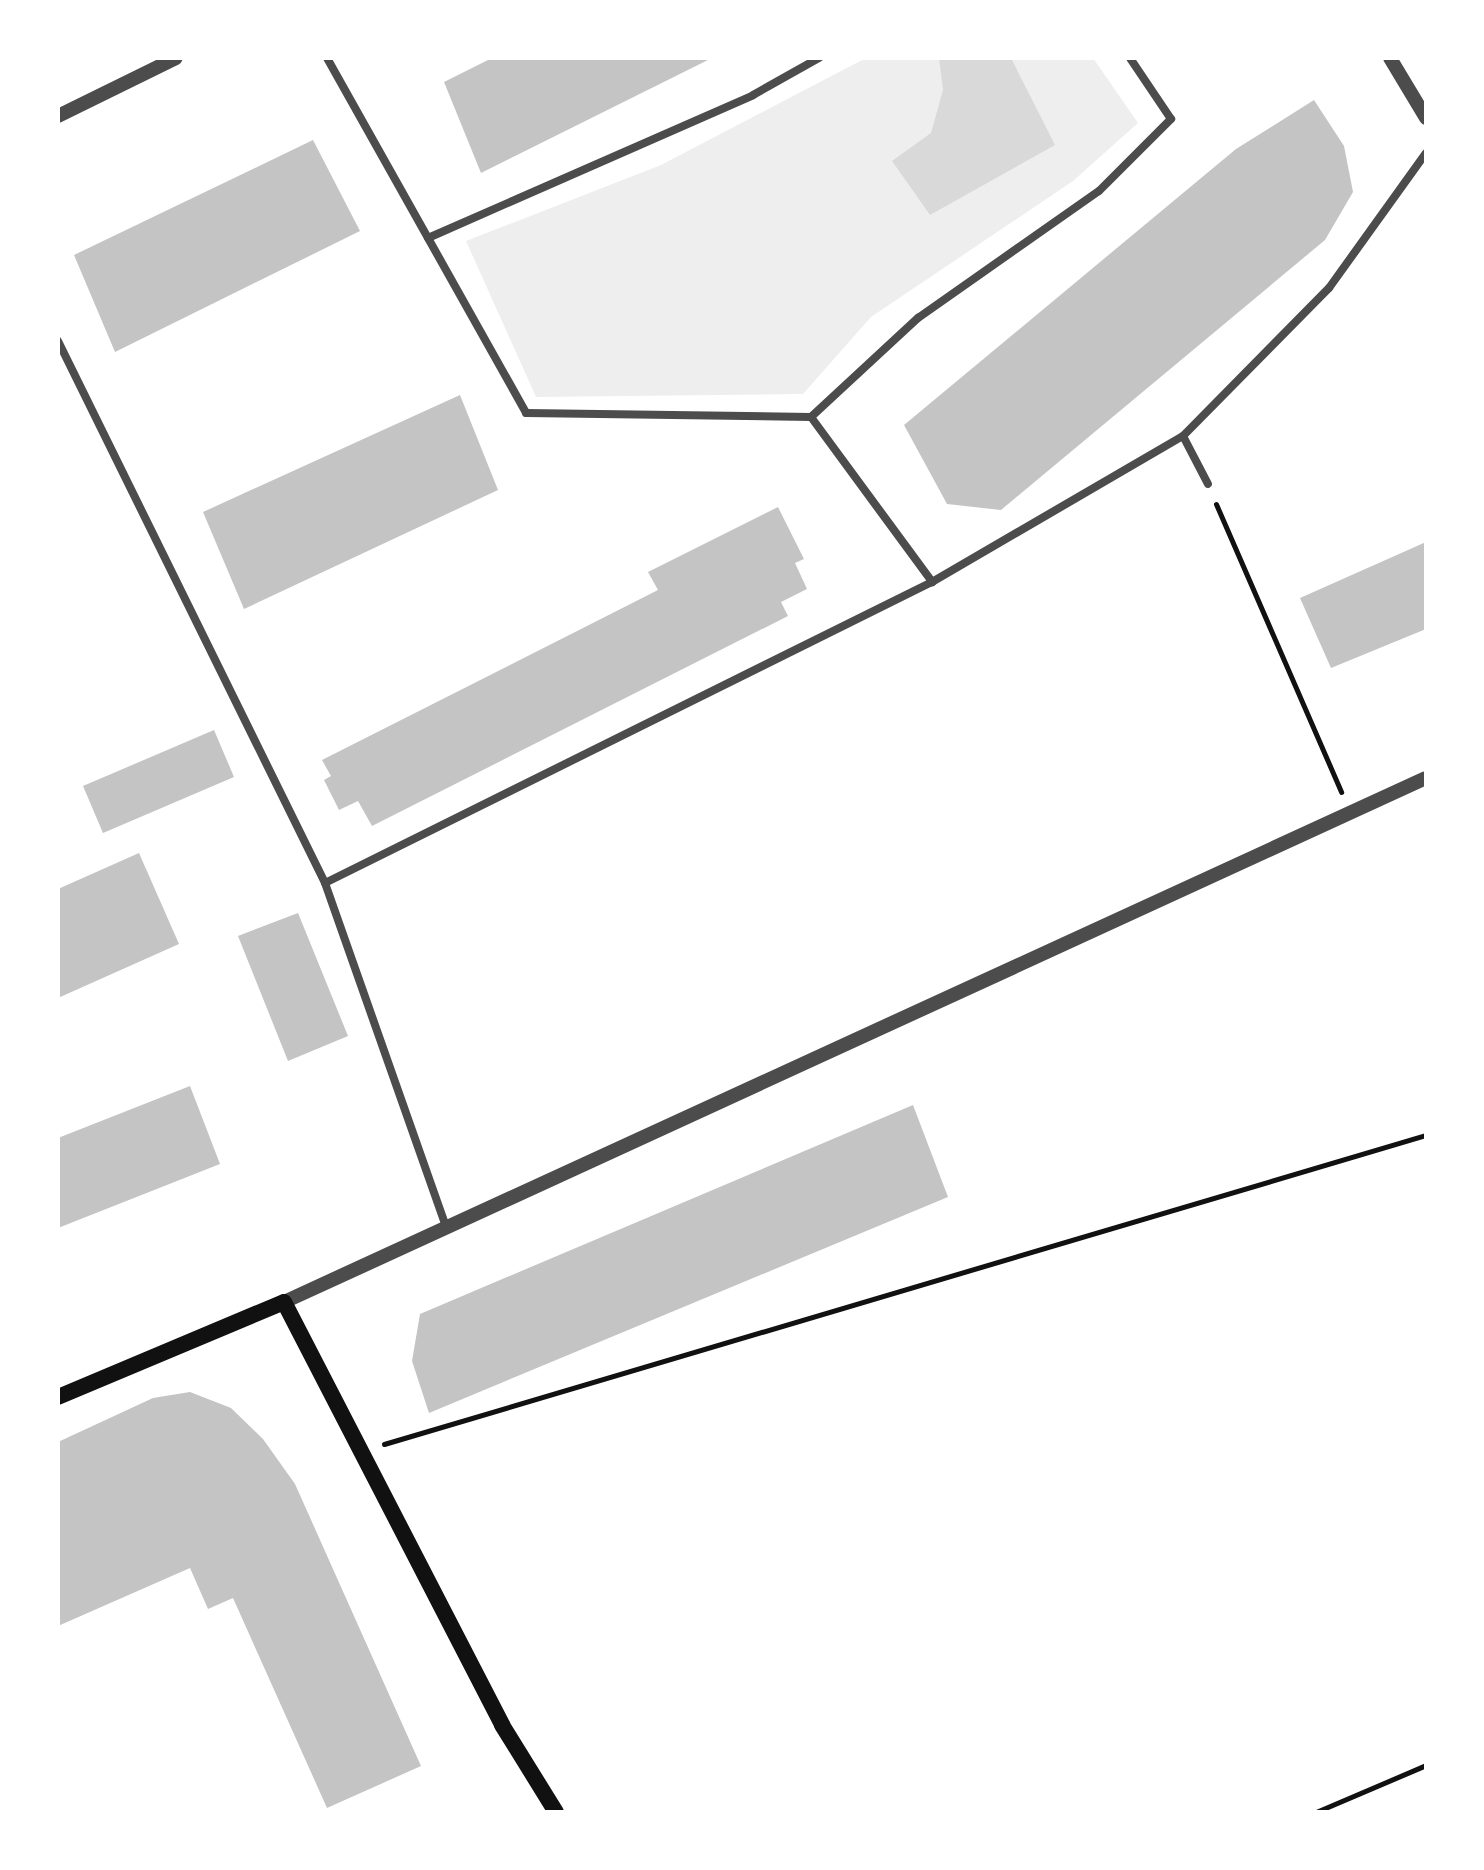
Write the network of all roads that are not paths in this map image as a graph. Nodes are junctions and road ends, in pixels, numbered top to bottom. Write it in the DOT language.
graph roads {
  1 [pos="176,58"];
  2 [pos="327,58"];
  3 [pos="819,58"];
  4 [pos="1130,58"];
  5 [pos="1390,58"];
  6 [pos="58,116"];
  7 [pos="1426,118"];
  8 [pos="1426,153"];
  9 [pos="428,238"];
  10 [pos="58,341"];
  11 [pos="811,417"];
  12 [pos="1183,436"];
  13 [pos="1208,484"];
  14 [pos="932,582"];
  15 [pos="1426,778"];
  16 [pos="325,883"];
  17 [pos="446,1227"];
  18 [pos="284,1302"];
  19 [pos="58,1397"];
  20 [pos="556,1812"];
  1 -- 6 [label="street"];
  2 -- 9 [label="street"];
  3 -- 9 [label="street"];
  4 -- 11 [label="street"];
  5 -- 7 [label="street"];
  8 -- 12 [label="street"];
  9 -- 11 [label="street"];
  10 -- 16 [label="street"];
  11 -- 14 [label="street"];
  12 -- 13 [label="street"];
  12 -- 14 [label="street"];
  14 -- 16 [label="street"];
  15 -- 17 [label="street"];
  16 -- 17 [label="street"];
  17 -- 18 [label="street"];
  18 -- 19 [label="main road"];
  18 -- 20 [label="main road"];
}
